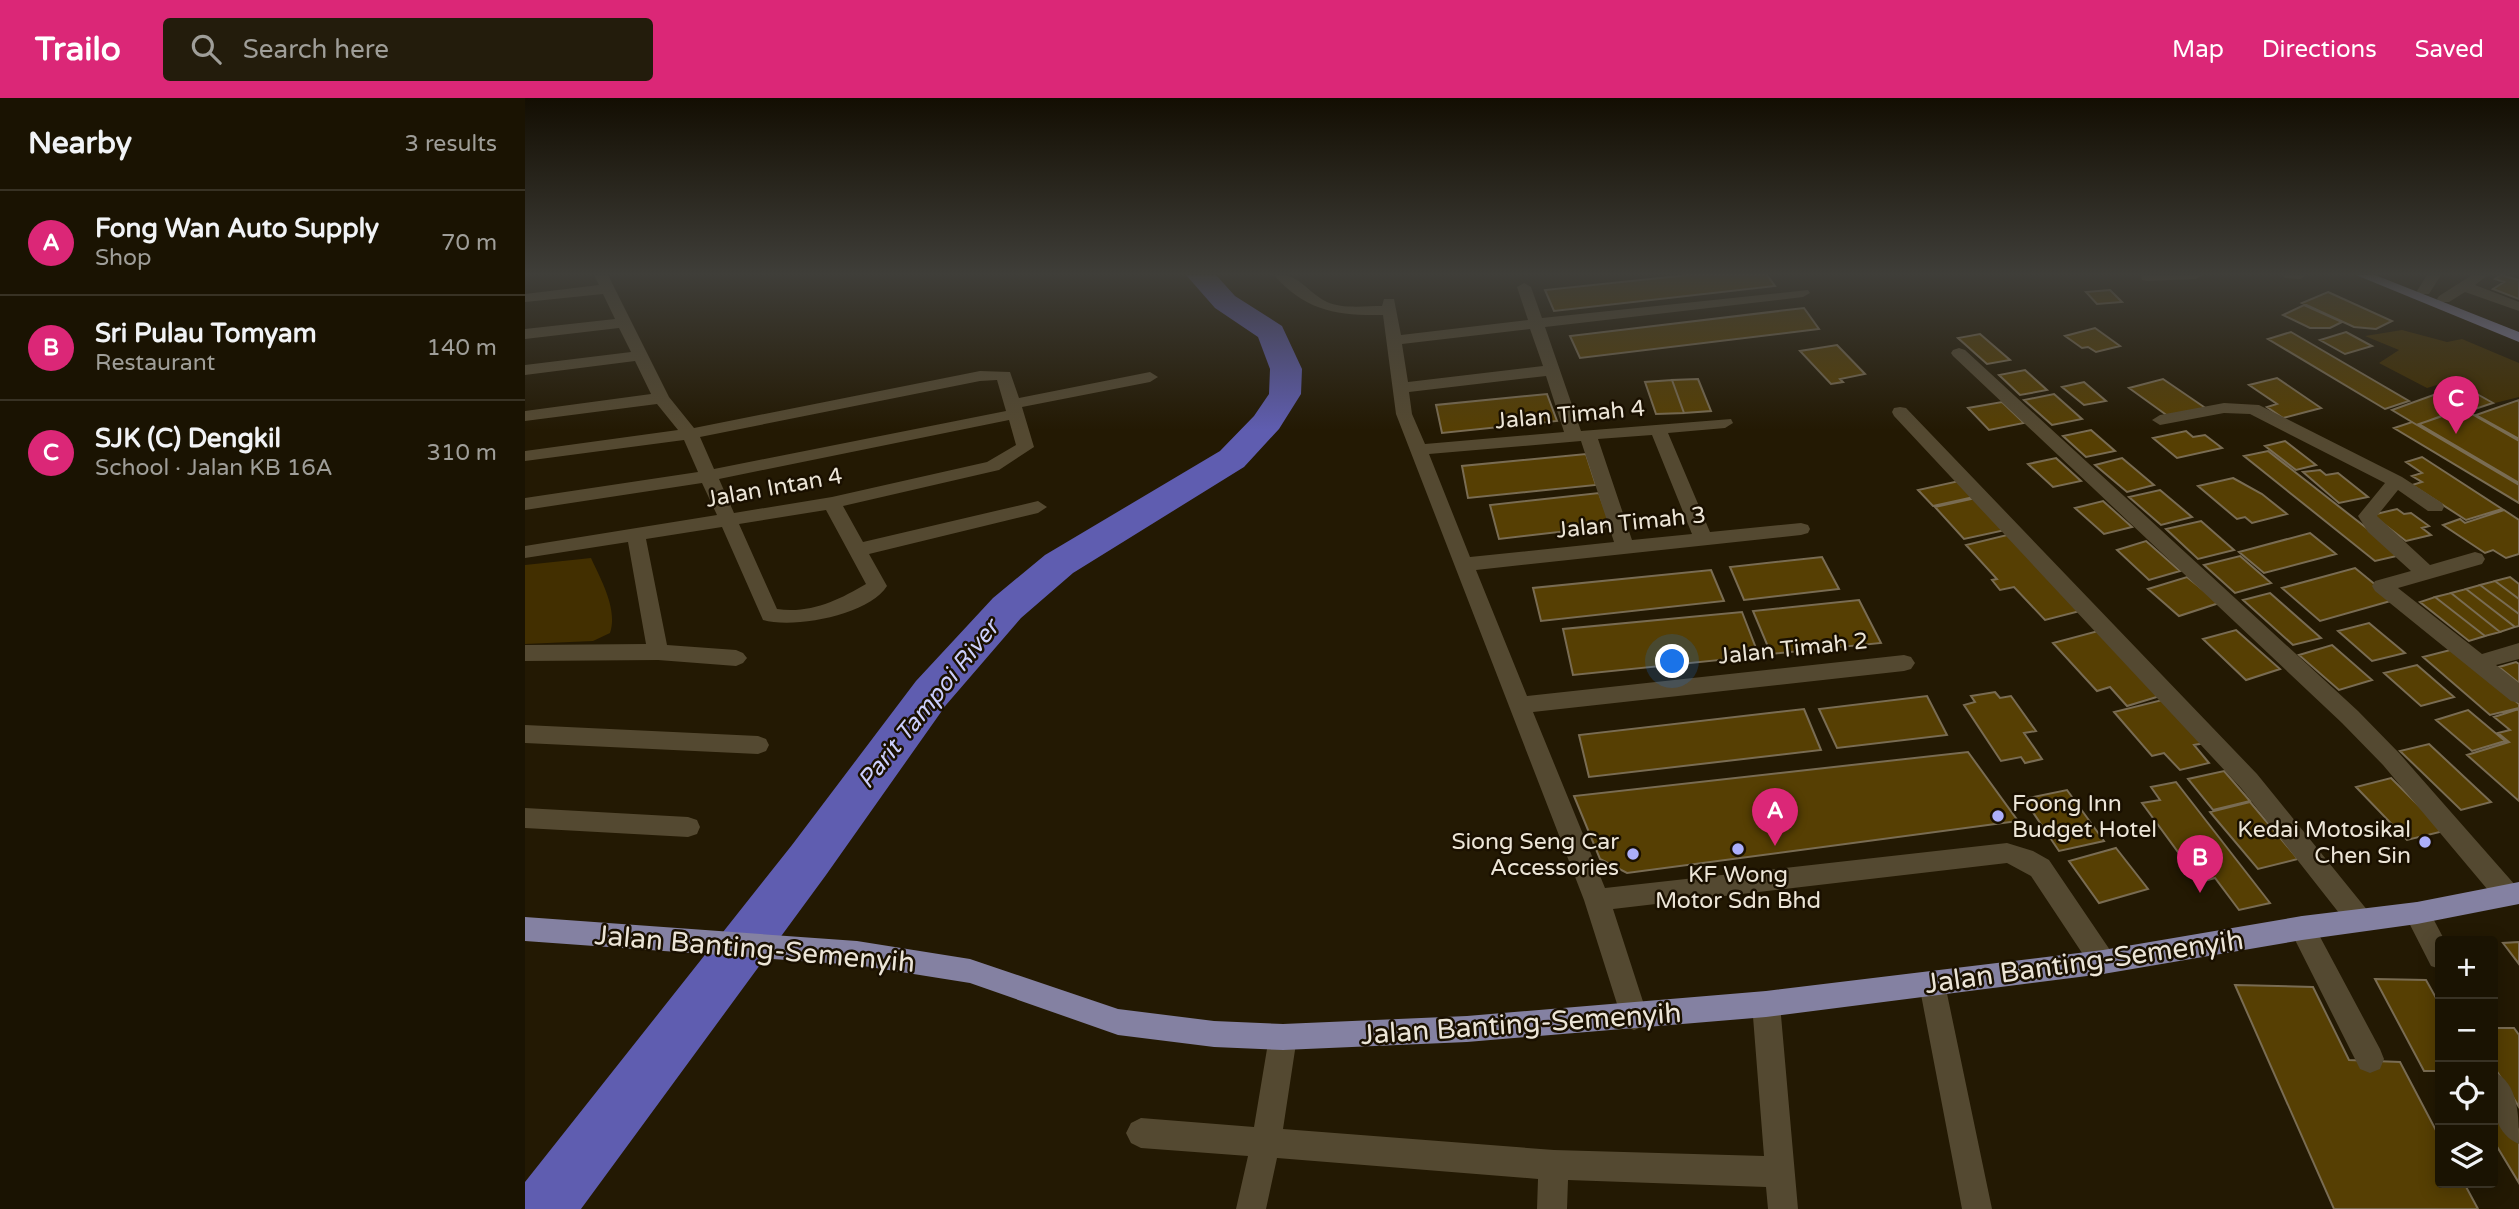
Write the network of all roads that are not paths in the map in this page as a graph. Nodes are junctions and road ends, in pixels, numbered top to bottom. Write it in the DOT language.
graph roads {
  1 [pos="589,327"];
  2 [pos="626,327"];
  3 [pos="1392,327"];
  4 [pos="1505,327"];
  5 [pos="1538,327"];
  6 [pos="2493,327"];
  7 [pos="525,334"];
  8 [pos="2519,337"];
  9 [pos="1394,340"];
  10 [pos="1959,354"];
  11 [pos="641,356"];
  12 [pos="525,370"];
  13 [pos="1552,370"];
  14 [pos="1150,377"];
  15 [pos="1400,388"];
  16 [pos="661,398"];
  17 [pos="1013,410"];
  18 [pos="1900,412"];
  19 [pos="525,416"];
  20 [pos="2160,420"];
  21 [pos="1724,423"];
  22 [pos="1658,429"];
  23 [pos="690,434"];
  24 [pos="1581,435"];
  25 [pos="1419,450"];
  26 [pos="525,456"];
  27 [pos="709,476"];
  28 [pos="2396,481"];
  29 [pos="832,503"];
  30 [pos="525,504"];
  31 [pos="2435,507"];
  32 [pos="1038,508"];
  33 [pos="729,520"];
  34 [pos="1801,529"];
  35 [pos="636,536"];
  36 [pos="1703,539"];
  37 [pos="1625,547"];
  38 [pos="858,550"];
  39 [pos="525,552"];
  40 [pos="2475,559"];
  41 [pos="1466,564"];
  42 [pos="2426,573"];
  43 [pos="2519,651"];
  44 [pos="657,652"];
  45 [pos="525,653"];
  46 [pos="736,658"];
  47 [pos="1904,663"];
  48 [pos="2478,663"];
  49 [pos="2519,695"];
  50 [pos="1521,705"];
  51 [pos="525,734"];
  52 [pos="758,745"];
  53 [pos="525,818"];
  54 [pos="688,827"];
  55 [pos="2513,893"];
  56 [pos="1597,900"];
  57 [pos="2417,913"];
  58 [pos="2359,919"];
  59 [pos="2302,928"];
  60 [pos="525,929"];
  61 [pos="2435,947"];
  62 [pos="2103,962"];
  63 [pos="1933,984"];
  64 [pos="1766,1004"];
  65 [pos="1634,1017"];
  66 [pos="1283,1037"];
  67 [pos="2370,1059"];
  68 [pos="2498,1093"];
  69 [pos="2519,1129"];
  70 [pos="1141,1133"];
  71 [pos="1266,1143"];
  72 [pos="1554,1165"];
  73 [pos="1780,1172"];
  74 [pos="1251,1209"];
  75 [pos="1552,1209"];
  76 [pos="1783,1209"];
  77 [pos="1977,1209"];
  1 -- 7 [label="street"];
  2 -- 11 [label="street"];
  3 -- 9 [label="street"];
  4 -- 9 [label="street"];
  5 -- 13 [label="street"];
  6 -- 8 [label="main road"];
  9 -- 15 [label="street"];
  10 -- 55 [label="street"];
  11 -- 12 [label="street"];
  11 -- 16 [label="street"];
  13 -- 15 [label="street"];
  13 -- 24 [label="street"];
  14 -- 17 [label="street"];
  15 -- 25 [label="street"];
  16 -- 19 [label="street"];
  16 -- 23 [label="street"];
  17 -- 23 [label="street"];
  17 -- 27 [label="street"];
  17 -- 29 [label="street, Jalan Intan 4"];
  18 -- 58 [label="street"];
  20 -- 28 [label="street"];
  21 -- 22 [label="street, Jalan Timah 4"];
  22 -- 24 [label="street, Jalan Timah 4"];
  22 -- 36 [label="street"];
  23 -- 26 [label="street"];
  23 -- 27 [label="street"];
  24 -- 25 [label="street, Jalan Timah 4"];
  24 -- 37 [label="street"];
  25 -- 41 [label="street"];
  27 -- 30 [label="street"];
  27 -- 33 [label="street"];
  28 -- 31 [label="street"];
  28 -- 42 [label="street"];
  29 -- 33 [label="street, Jalan Intan 4"];
  29 -- 38 [label="street"];
  32 -- 38 [label="street"];
  33 -- 35 [label="street, Jalan Intan 4"];
  33 -- 38 [label="street"];
  34 -- 36 [label="street, Jalan Timah 3"];
  35 -- 39 [label="street, Jalan Intan 4"];
  35 -- 44 [label="street"];
  36 -- 37 [label="street, Jalan Timah 3"];
  37 -- 41 [label="street, Jalan Timah 3"];
  40 -- 42 [label="street"];
  41 -- 50 [label="street"];
  42 -- 48 [label="street"];
  43 -- 48 [label="street"];
  44 -- 45 [label="street"];
  44 -- 46 [label="street"];
  47 -- 50 [label="street, Jalan Timah 2"];
  48 -- 49 [label="street"];
  50 -- 56 [label="street"];
  51 -- 52 [label="street"];
  53 -- 54 [label="street"];
  55 -- 57 [label="main road, Jalan Banting-Semenyih"];
  56 -- 62 [label="street"];
  56 -- 65 [label="street"];
  57 -- 58 [label="main road, Jalan Banting-Semenyih"];
  57 -- 61 [label="street"];
  58 -- 59 [label="main road, Jalan Banting-Semenyih"];
  59 -- 62 [label="main road, Jalan Banting-Semenyih"];
  59 -- 67 [label="street"];
  60 -- 66 [label="main road, Jalan Banting-Semenyih"];
  62 -- 63 [label="main road, Jalan Banting-Semenyih"];
  63 -- 64 [label="main road, Jalan Banting-Semenyih"];
  63 -- 77 [label="street"];
  64 -- 65 [label="main road, Jalan Banting-Semenyih"];
  64 -- 73 [label="street"];
  65 -- 66 [label="main road, Jalan Banting-Semenyih"];
  66 -- 71 [label="street"];
  68 -- 69 [label="street"];
  70 -- 71 [label="street"];
  71 -- 72 [label="street"];
  71 -- 74 [label="street"];
  72 -- 73 [label="street"];
  72 -- 75 [label="street"];
  73 -- 76 [label="street"];
}
